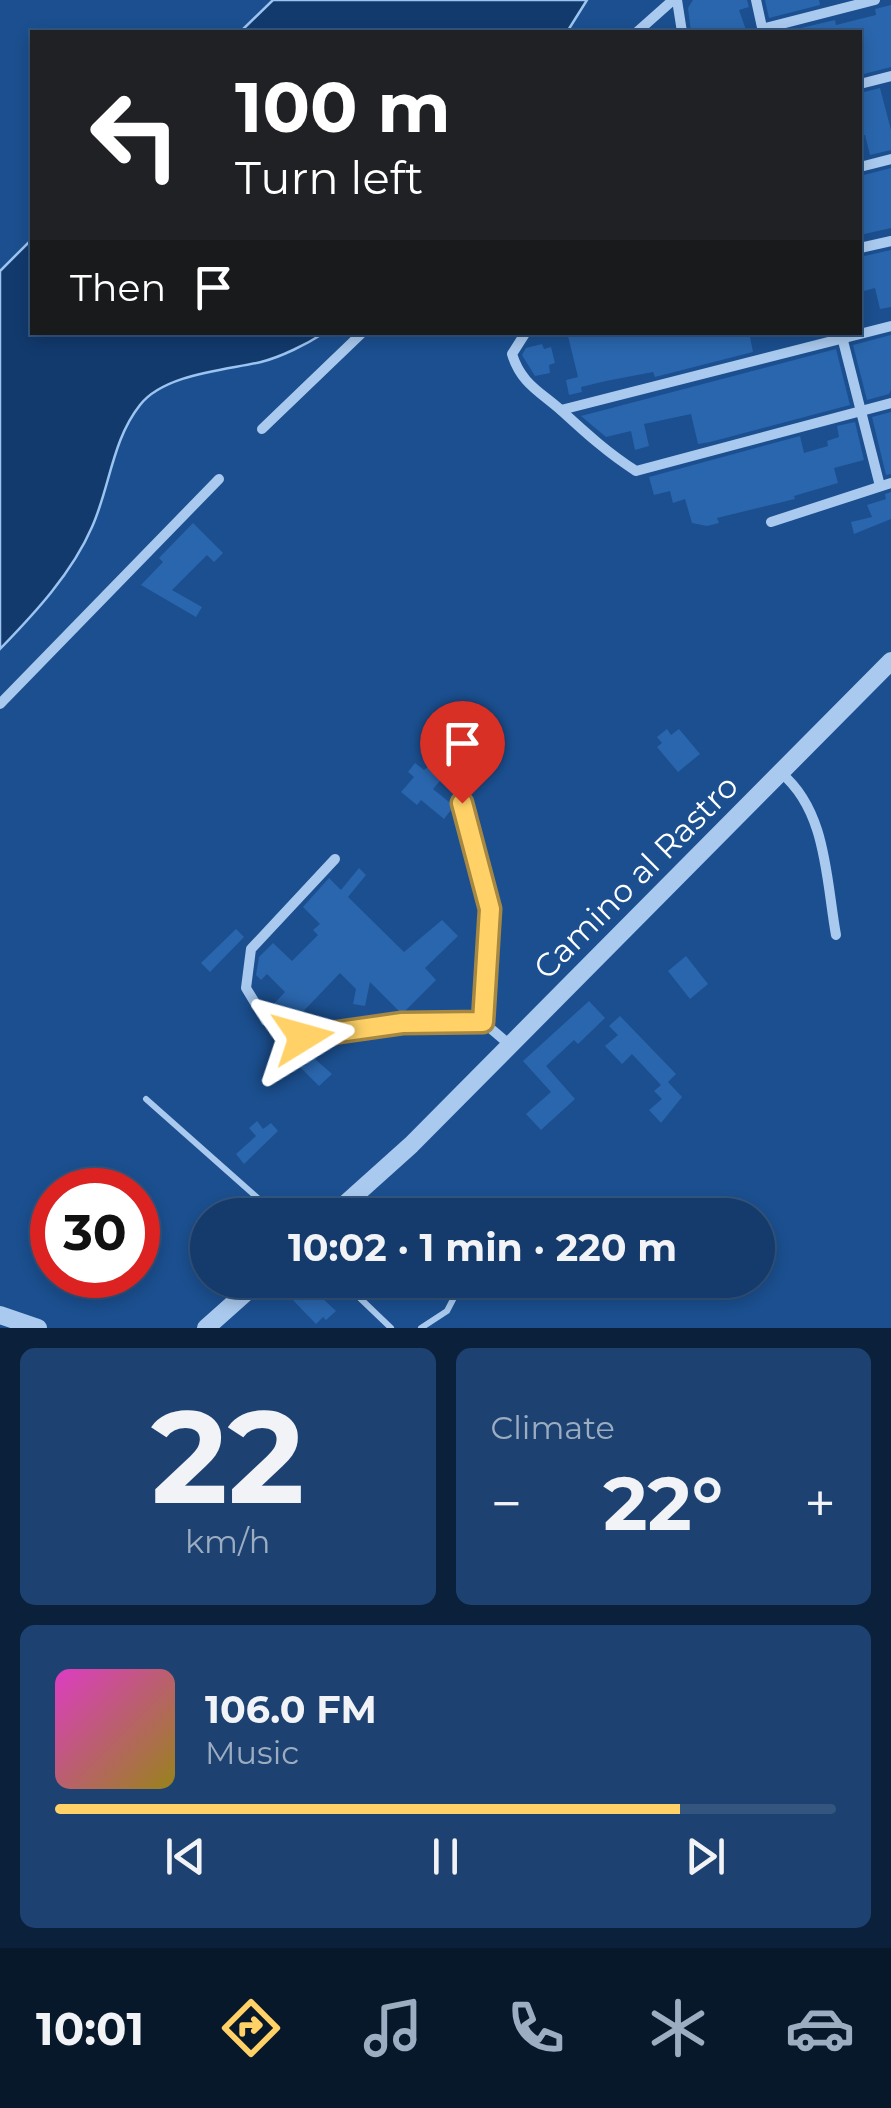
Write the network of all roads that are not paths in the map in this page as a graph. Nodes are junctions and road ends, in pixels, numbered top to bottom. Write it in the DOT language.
graph roads {
  1 [pos="675,0"];
  2 [pos="756,0"];
  3 [pos="875,0"];
  4 [pos="639,30"];
  5 [pos="682,30"];
  6 [pos="762,30"];
  7 [pos="766,30"];
  8 [pos="891,76"];
  9 [pos="862,83"];
  10 [pos="891,159"];
  11 [pos="862,166"];
  12 [pos="891,240"];
  13 [pos="862,247"];
  14 [pos="891,326"];
  15 [pos="862,331"];
  16 [pos="359,335"];
  17 [pos="524,335"];
  18 [pos="842,335"];
  19 [pos="891,402"];
  20 [pos="561,410"];
  21 [pos="861,410"];
  22 [pos="262,429"];
  23 [pos="219,478"];
  24 [pos="886,484"];
  25 [pos="771,522"];
  26 [pos="891,661"];
  27 [pos="0,704"];
  28 [pos="781,773"];
  29 [pos="462,803"];
  30 [pos="336,859"];
  31 [pos="836,935"];
  32 [pos="483,1022"];
  33 [pos="510,1045"];
  34 [pos="146,1098"];
  35 [pos="258,1198"];
  36 [pos="351,1198"];
  37 [pos="240,1298"];
  38 [pos="360,1298"];
  39 [pos="454,1298"];
  40 [pos="0,1315"];
  41 [pos="38,1328"];
  42 [pos="206,1328"];
  43 [pos="391,1328"];
  44 [pos="421,1328"];
  1 -- 4 [label="street"];
  1 -- 5 [label="street"];
  2 -- 6 [label="street"];
  3 -- 7 [label="street"];
  8 -- 9 [label="street"];
  10 -- 11 [label="street"];
  12 -- 13 [label="street"];
  14 -- 15 [label="street"];
  16 -- 22 [label="street"];
  17 -- 20 [label="street"];
  18 -- 20 [label="street"];
  18 -- 21 [label="street"];
  19 -- 21 [label="street"];
  20 -- 21 [label="street"];
  21 -- 24 [label="street"];
  23 -- 27 [label="street"];
  24 -- 25 [label="street"];
  26 -- 28 [label="street, Camino al Rastro"];
  28 -- 31 [label="street"];
  28 -- 33 [label="street, Camino al Rastro"];
  29 -- 32 [label="street"];
  30 -- 32 [label="street"];
  32 -- 33 [label="street"];
  33 -- 36 [label="street, Camino al Rastro"];
  34 -- 35 [label="lane"];
  37 -- 42 [label="street"];
  38 -- 43 [label="lane"];
  39 -- 44 [label="lane"];
  40 -- 41 [label="street"];
}
